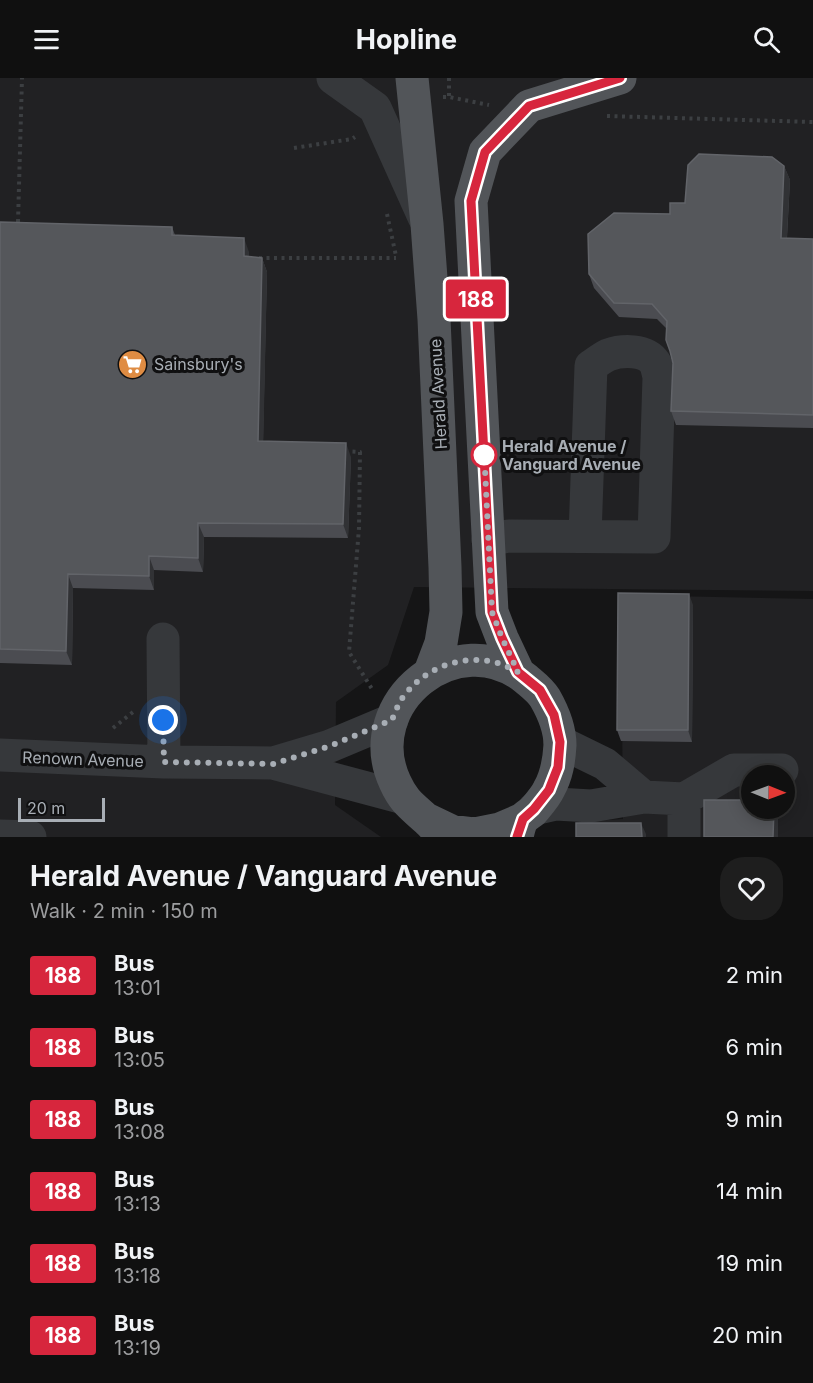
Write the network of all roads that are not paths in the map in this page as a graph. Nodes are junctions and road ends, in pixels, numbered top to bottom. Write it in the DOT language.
graph roads {
  1 [pos="333,78"];
  2 [pos="620,78"];
  3 [pos="414,88"];
  4 [pos="427,224"];
  5 [pos="585,536"];
  6 [pos="488,540"];
  7 [pos="163,639"];
  8 [pos="430,672"];
  9 [pos="518,672"];
  10 [pos="384,707"];
  11 [pos="560,742"];
  12 [pos="0,755"];
  13 [pos="164,762"];
  14 [pos="273,764"];
  15 [pos="741,770"];
  16 [pos="644,797"];
  17 [pos="404,798"];
  18 [pos="684,799"];
  19 [pos="524,822"];
  20 [pos="435,829"];
  21 [pos="0,836"];
  22 [pos="30,837"];
  23 [pos="684,837"];
  1 -- 4 [label="street"];
  2 -- 6 [label="main road, Herald Avenue"];
  3 -- 4 [label="main road, Herald Avenue"];
  4 -- 8 [label="main road, Herald Avenue"];
  5 -- 5 [label="street"];
  5 -- 6 [label="street"];
  6 -- 9 [label="main road, Herald Avenue"];
  7 -- 13 [label="street"];
  8 -- 9 [label="main road, Herald Avenue"];
  8 -- 10 [label="main road, Herald Avenue"];
  9 -- 11 [label="main road, Herald Avenue"];
  10 -- 14 [label="street, Renown Avenue"];
  10 -- 17 [label="main road, Herald Avenue"];
  11 -- 16 [label="street"];
  11 -- 19 [label="main road, Herald Avenue"];
  12 -- 13 [label="street, Renown Avenue"];
  13 -- 14 [label="street, Renown Avenue"];
  14 -- 17 [label="street, Renown Avenue"];
  15 -- 18 [label="street"];
  16 -- 18 [label="street"];
  16 -- 19 [label="street"];
  17 -- 20 [label="main road, Herald Avenue"];
  18 -- 23 [label="street"];
  19 -- 20 [label="main road"];
  21 -- 22 [label="street"];
}
